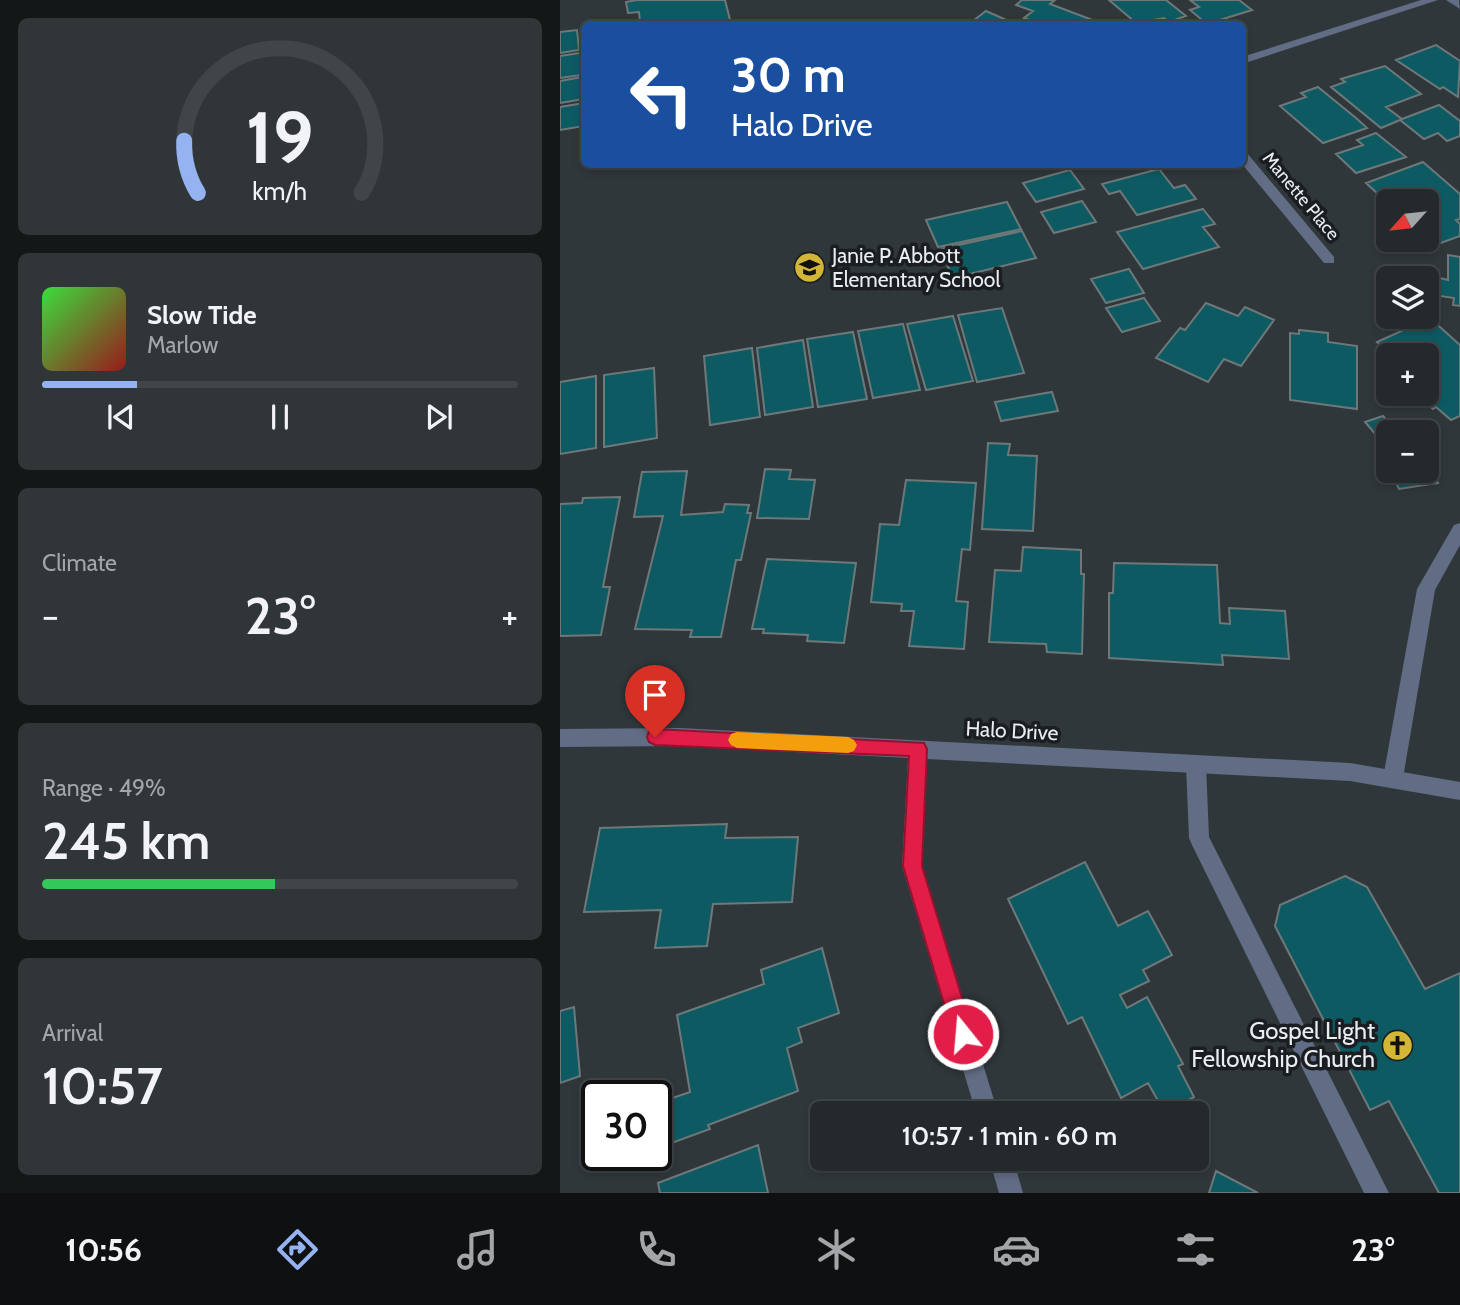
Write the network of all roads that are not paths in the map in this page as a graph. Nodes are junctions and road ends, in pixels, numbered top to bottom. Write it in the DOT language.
graph roads {
  1 [pos="1432,0"];
  2 [pos="1452,0"];
  3 [pos="1460,6"];
  4 [pos="1246,60"];
  5 [pos="1246,161"];
  6 [pos="1329,260"];
  7 [pos="1460,530"];
  8 [pos="560,738"];
  9 [pos="918,749"];
  10 [pos="1196,765"];
  11 [pos="1393,778"];
  12 [pos="1460,791"];
  13 [pos="983,1101"];
  14 [pos="1005,1171"];
  15 [pos="1011,1193"];
  16 [pos="1377,1193"];
  1 -- 4 [label="street"];
  2 -- 3 [label="street"];
  5 -- 6 [label="street, Manette Place"];
  7 -- 11 [label="street"];
  8 -- 9 [label="street, Halo Drive"];
  9 -- 10 [label="street, Halo Drive"];
  9 -- 13 [label="street"];
  10 -- 11 [label="street, Halo Drive"];
  10 -- 16 [label="street"];
  11 -- 12 [label="street, Halo Drive"];
  14 -- 15 [label="street"];
}
